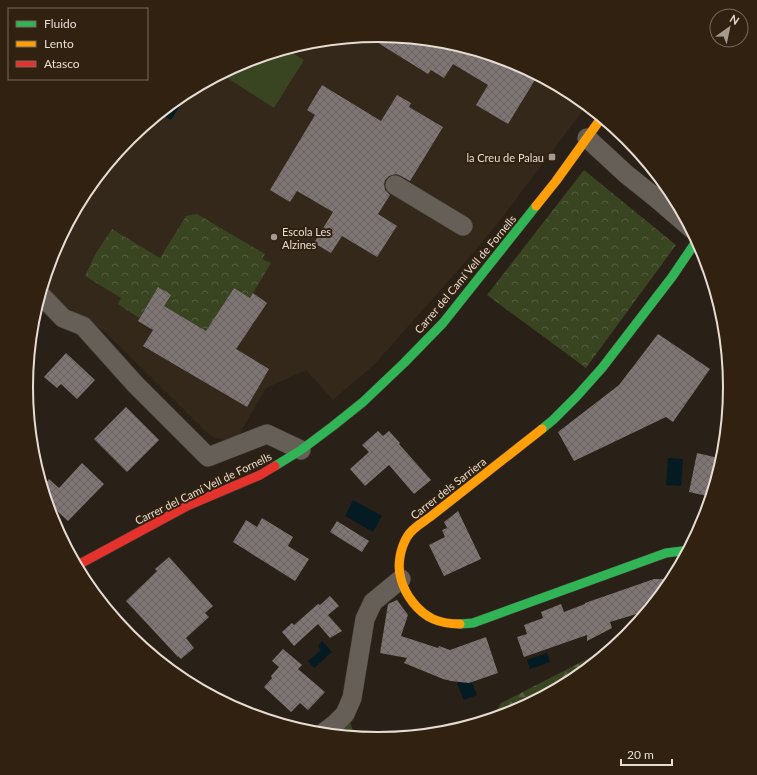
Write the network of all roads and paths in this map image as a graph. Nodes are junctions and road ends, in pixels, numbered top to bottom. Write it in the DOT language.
graph roads {
  1 [pos="599,122"];
  2 [pos="587,138"];
  3 [pos="395,186"];
  4 [pos="673,207"];
  5 [pos="463,226"];
  6 [pos="694,246"];
  7 [pos="45,299"];
  8 [pos="301,450"];
  9 [pos="683,551"];
  10 [pos="81,563"];
  11 [pos="401,579"];
  12 [pos="328,729"];
  1 -- 2 [label="street, Carrer del Camí Vell de Fornells"];
  2 -- 4 [label="street"];
  2 -- 8 [label="street, Carrer del Camí Vell de Fornells"];
  3 -- 5 [label="street"];
  6 -- 11 [label="street, Carrer dels Sarriera"];
  7 -- 8 [label="street"];
  8 -- 10 [label="street, Carrer del Camí Vell de Fornells"];
  9 -- 11 [label="street, Carrer dels Sarriera"];
  11 -- 12 [label="street"];
}
